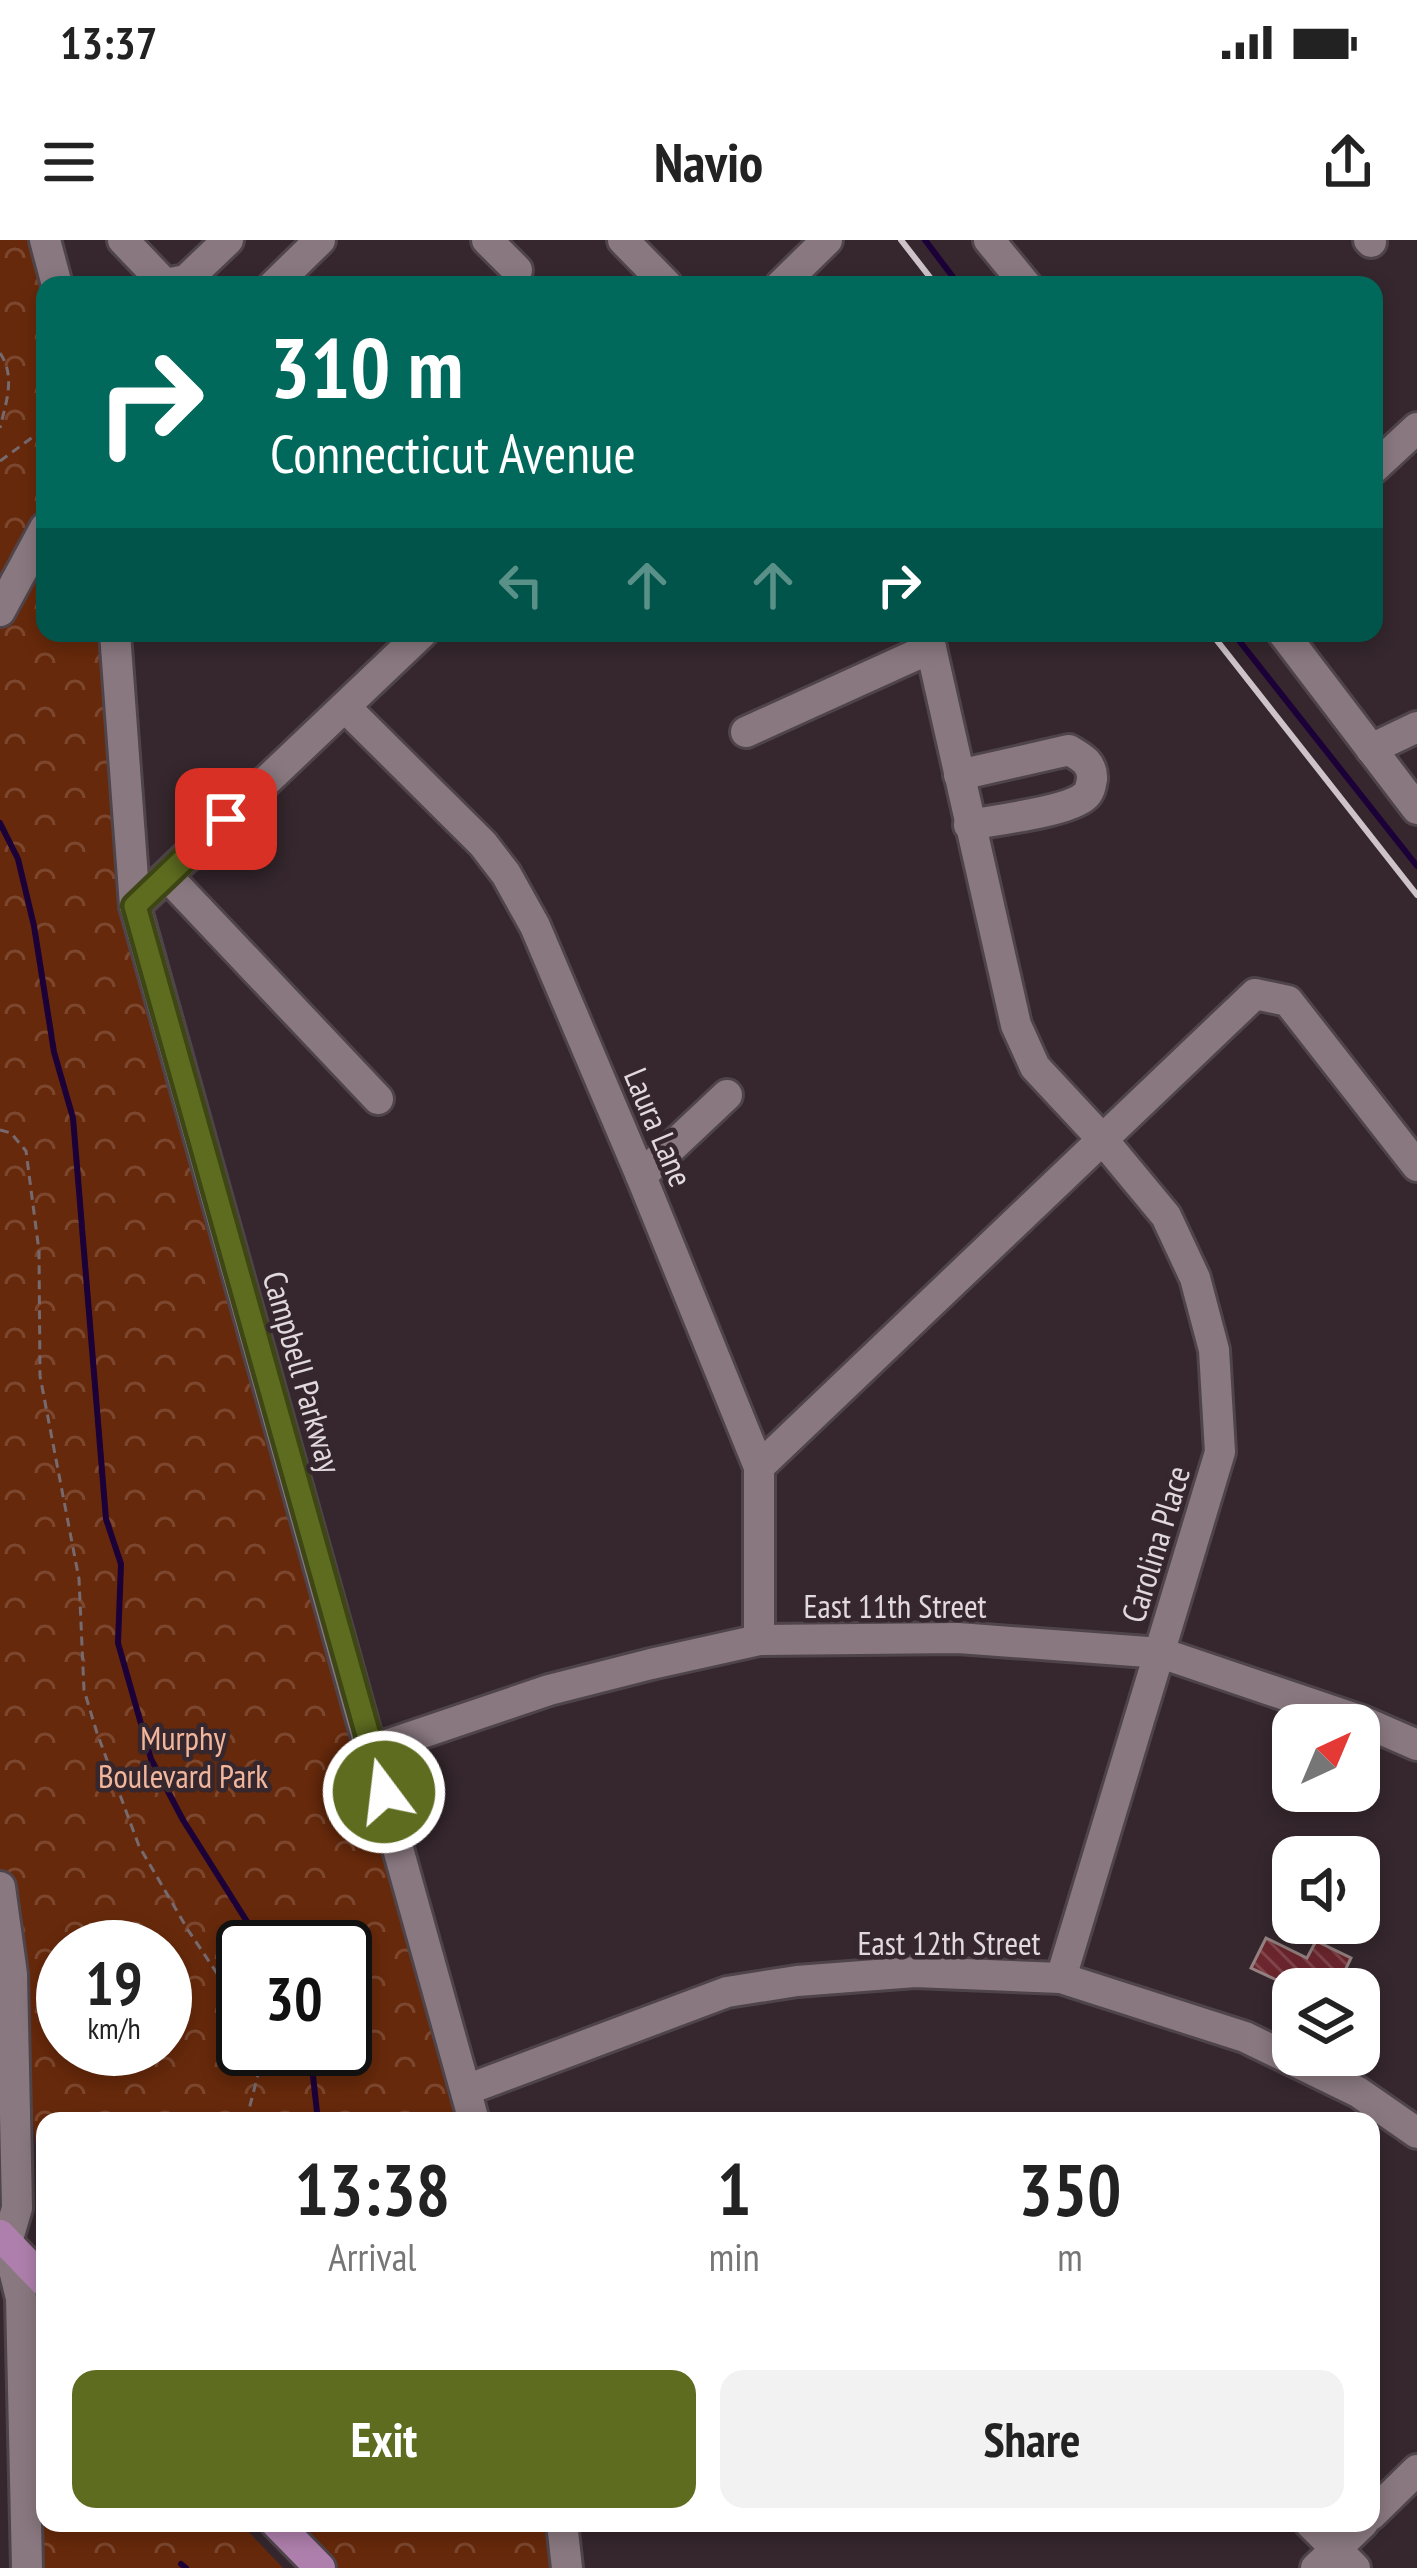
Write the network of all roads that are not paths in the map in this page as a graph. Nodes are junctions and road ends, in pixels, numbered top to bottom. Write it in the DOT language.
graph roads {
  1 [pos="45,240"];
  2 [pos="122,240"];
  3 [pos="228,240"];
  4 [pos="320,240"];
  5 [pos="487,240"];
  6 [pos="623,240"];
  7 [pos="783,240"];
  8 [pos="827,240"];
  9 [pos="989,240"];
  10 [pos="517,270"];
  11 [pos="55,276"];
  12 [pos="157,276"];
  13 [pos="190,276"];
  14 [pos="292,276"];
  15 [pos="658,276"];
  16 [pos="789,276"];
  17 [pos="790,276"];
  18 [pos="1019,276"];
  19 [pos="1417,428"];
  20 [pos="1383,460"];
  21 [pos="36,545"];
  22 [pos="0,611"];
  23 [pos="116,642"];
  24 [pos="413,642"];
  25 [pos="926,642"];
  26 [pos="928,642"];
  27 [pos="1290,642"];
  28 [pos="345,707"];
  29 [pos="1417,728"];
  30 [pos="746,732"];
  31 [pos="1371,749"];
  32 [pos="958,775"];
  33 [pos="1417,809"];
  34 [pos="969,825"];
  35 [pos="167,875"];
  36 [pos="135,906"];
  37 [pos="727,1095"];
  38 [pos="378,1099"];
  39 [pos="1103,1140"];
  40 [pos="1417,1166"];
  41 [pos="641,1176"];
  42 [pos="759,1467"];
  43 [pos="759,1640"];
  44 [pos="1160,1653"];
  45 [pos="1417,1745"];
  46 [pos="372,1750"];
  47 [pos="0,1887"];
  48 [pos="1061,1978"];
  49 [pos="466,2090"];
  50 [pos="472,2112"];
  51 [pos="1417,2133"];
  52 [pos="2,2240"];
  53 [pos="36,2273"];
  54 [pos="36,2358"];
  55 [pos="23,2392"];
  56 [pos="1417,2470"];
  57 [pos="1380,2506"];
  58 [pos="285,2532"];
  59 [pos="563,2532"];
  60 [pos="1316,2532"];
  61 [pos="1357,2532"];
  62 [pos="1335,2562"];
  63 [pos="27,2568"];
  64 [pos="320,2568"];
  65 [pos="568,2568"];
  1 -- 11 [label="street"];
  2 -- 12 [label="street"];
  3 -- 13 [label="street"];
  4 -- 14 [label="street"];
  5 -- 10 [label="street"];
  6 -- 15 [label="street"];
  7 -- 16 [label="street"];
  8 -- 17 [label="street"];
  9 -- 18 [label="street"];
  19 -- 20 [label="street"];
  21 -- 22 [label="street"];
  23 -- 36 [label="street, Campbell Parkway"];
  24 -- 28 [label="street"];
  25 -- 30 [label="street"];
  26 -- 32 [label="street, Carolina Place"];
  27 -- 31 [label="street"];
  28 -- 35 [label="street"];
  28 -- 41 [label="street, Laura Lane"];
  29 -- 31 [label="street"];
  31 -- 33 [label="street"];
  32 -- 34 [label="street, Carolina Place"];
  32 -- 34 [label="street"];
  34 -- 39 [label="street, Carolina Place"];
  35 -- 36 [label="street"];
  35 -- 38 [label="street"];
  36 -- 46 [label="street, Campbell Parkway"];
  37 -- 41 [label="street"];
  39 -- 40 [label="street"];
  39 -- 42 [label="street"];
  39 -- 44 [label="street, Carolina Place"];
  41 -- 42 [label="street, Laura Lane"];
  42 -- 43 [label="street, Laura Lane"];
  43 -- 44 [label="street, East 11th Street"];
  43 -- 46 [label="street, East 11th Street"];
  44 -- 45 [label="street, East 11th Street"];
  44 -- 48 [label="street, Carolina Place"];
  46 -- 49 [label="street, Campbell Parkway"];
  47 -- 52 [label="street"];
  48 -- 49 [label="street, East 12th Street"];
  48 -- 51 [label="street, East 12th Street"];
  49 -- 50 [label="street, Campbell Parkway"];
  52 -- 53 [label="main road"];
  52 -- 55 [label="street"];
  54 -- 55 [label="street"];
  55 -- 63 [label="street"];
  56 -- 57 [label="street"];
  58 -- 64 [label="main road"];
  59 -- 65 [label="street"];
  60 -- 62 [label="street"];
  61 -- 62 [label="street"];
}
